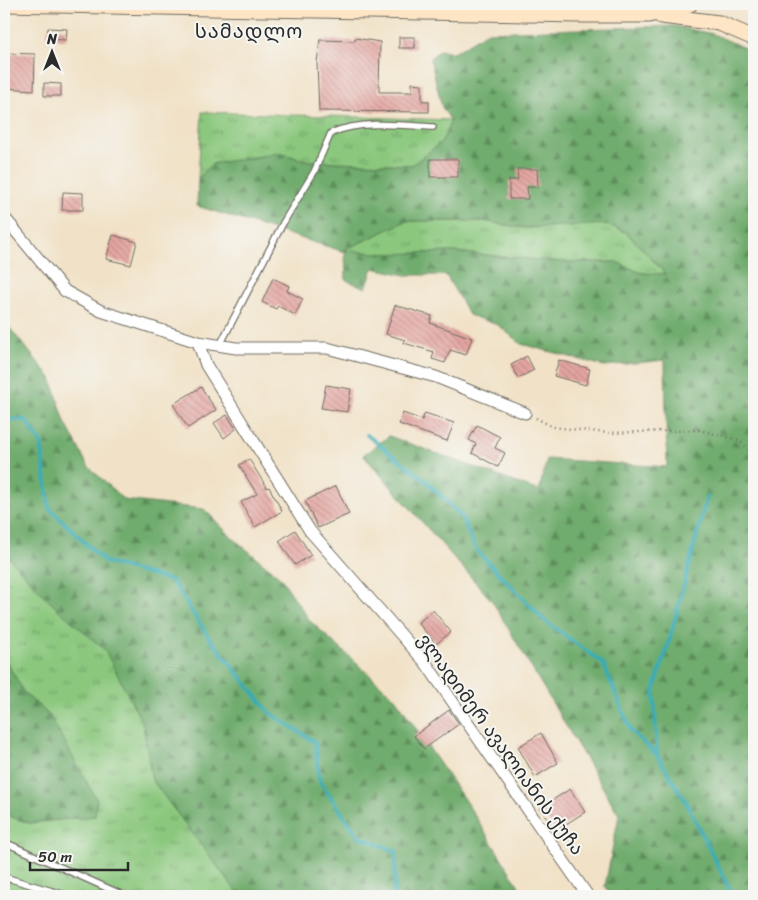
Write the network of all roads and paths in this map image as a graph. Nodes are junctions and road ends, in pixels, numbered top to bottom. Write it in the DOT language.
graph roads {
  1 [pos="4,4"];
  2 [pos="690,4"];
  3 [pos="265,6"];
  4 [pos="323,7"];
  5 [pos="649,15"];
  6 [pos="754,38"];
  7 [pos="433,127"];
  8 [pos="4,217"];
  9 [pos="198,342"];
  10 [pos="220,345"];
  11 [pos="525,413"];
  12 [pos="754,455"];
  13 [pos="4,842"];
  14 [pos="4,877"];
  15 [pos="69,896"];
  16 [pos="125,896"];
  17 [pos="588,896"];
  1 -- 3 [label="main road"];
  2 -- 5 [label="main road"];
  3 -- 4 [label="main road"];
  4 -- 5 [label="main road"];
  5 -- 6 [label="main road"];
  7 -- 10 [label="lane"];
  8 -- 9 [label="street"];
  9 -- 10 [label="street"];
  9 -- 17 [label="street, ვლადიმერ ავალიანის ქუჩა"];
  10 -- 11 [label="street"];
  11 -- 12 [label="path"];
  13 -- 16 [label="lane"];
  14 -- 15 [label="lane"];
}
